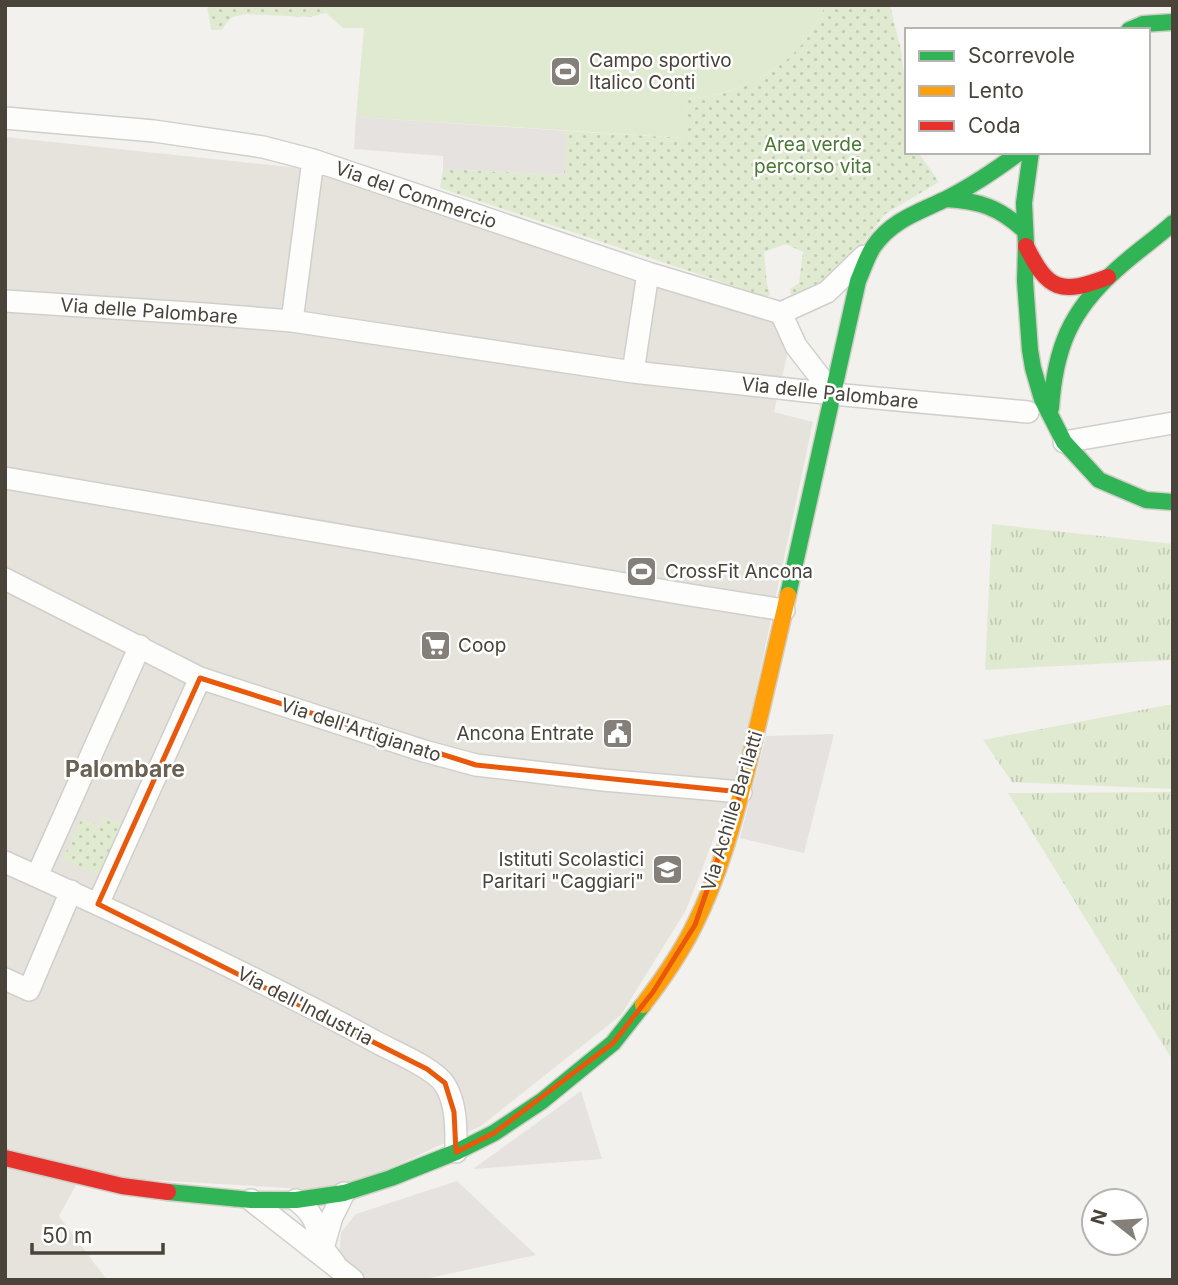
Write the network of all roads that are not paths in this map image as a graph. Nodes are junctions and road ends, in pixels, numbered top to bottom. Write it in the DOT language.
graph roads {
  1 [pos="1171,23"];
  2 [pos="1134,28"];
  3 [pos="5,118"];
  4 [pos="1017,154"];
  5 [pos="1031,154"];
  6 [pos="313,160"];
  7 [pos="946,199"];
  8 [pos="1173,223"];
  9 [pos="1025,238"];
  10 [pos="1164,238"];
  11 [pos="873,247"];
  12 [pos="648,273"];
  13 [pos="1108,277"];
  14 [pos="5,301"];
  15 [pos="781,313"];
  16 [pos="292,321"];
  17 [pos="796,346"];
  18 [pos="633,372"];
  19 [pos="795,390"];
  20 [pos="833,394"];
  21 [pos="1028,412"];
  22 [pos="1051,419"];
  23 [pos="1173,423"];
  24 [pos="1064,442"];
  25 [pos="5,478"];
  26 [pos="1173,502"];
  27 [pos="5,579"];
  28 [pos="784,610"];
  29 [pos="140,646"];
  30 [pos="200,678"];
  31 [pos="741,792"];
  32 [pos="5,862"];
  33 [pos="37,876"];
  34 [pos="71,891"];
  35 [pos="98,904"];
  36 [pos="5,979"];
  37 [pos="456,1152"];
  38 [pos="5,1158"];
  39 [pos="344,1193"];
  40 [pos="251,1200"];
  41 [pos="296,1200"];
  42 [pos="321,1251"];
  43 [pos="345,1274"];
  1 -- 2 [label="street"];
  3 -- 6 [label="street, Via del Commercio"];
  4 -- 7 [label="street, Via Achille Barilatti"];
  5 -- 9 [label="street"];
  6 -- 12 [label="street, Via del Commercio"];
  6 -- 16 [label="street"];
  7 -- 9 [label="street, Via Achille Barilatti"];
  7 -- 11 [label="street, Via Achille Barilatti"];
  8 -- 10 [label="street"];
  9 -- 13 [label="street, Via Achille Barilatti"];
  9 -- 22 [label="street"];
  10 -- 13 [label="street"];
  11 -- 15 [label="street, Via Achille Barilatti"];
  11 -- 20 [label="street, Via Achille Barilatti"];
  12 -- 15 [label="street, Via del Commercio"];
  12 -- 18 [label="street"];
  13 -- 22 [label="street"];
  14 -- 16 [label="street, Via delle Palombare"];
  15 -- 17 [label="street"];
  16 -- 18 [label="street, Via delle Palombare"];
  17 -- 19 [label="street"];
  17 -- 20 [label="street"];
  18 -- 19 [label="street, Via delle Palombare"];
  19 -- 20 [label="street, Via delle Palombare"];
  20 -- 21 [label="street, Via delle Palombare"];
  20 -- 28 [label="street, Via Achille Barilatti"];
  22 -- 24 [label="street"];
  23 -- 24 [label="street"];
  24 -- 26 [label="street"];
  25 -- 28 [label="street"];
  27 -- 29 [label="street, Via dell'Artigianato"];
  28 -- 31 [label="street, Via Achille Barilatti"];
  29 -- 30 [label="street, Via dell'Artigianato"];
  29 -- 33 [label="street"];
  30 -- 31 [label="street, Via dell'Artigianato"];
  30 -- 35 [label="street"];
  31 -- 37 [label="street, Via Achille Barilatti"];
  32 -- 33 [label="street, Via dell'Industria"];
  33 -- 34 [label="street, Via dell'Industria"];
  34 -- 35 [label="street, Via dell'Industria"];
  34 -- 36 [label="street"];
  35 -- 37 [label="street, Via dell'Industria"];
  37 -- 39 [label="street, Via Achille Barilatti"];
  38 -- 40 [label="street, Via Achille Barilatti"];
  39 -- 41 [label="street, Via Achille Barilatti"];
  39 -- 42 [label="street"];
  40 -- 41 [label="street, Via Achille Barilatti"];
  40 -- 42 [label="street"];
  41 -- 42 [label="street"];
  42 -- 43 [label="street"];
}
